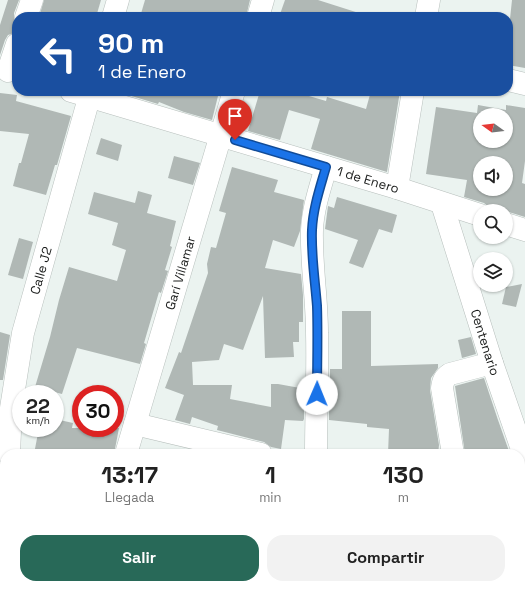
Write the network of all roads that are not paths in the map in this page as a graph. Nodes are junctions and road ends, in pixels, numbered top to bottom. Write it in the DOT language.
graph roads {
  1 [pos="32,0"];
  2 [pos="118,0"];
  3 [pos="263,0"];
  4 [pos="429,0"];
  5 [pos="28,12"];
  6 [pos="114,12"];
  7 [pos="259,12"];
  8 [pos="427,12"];
  9 [pos="12,59"];
  10 [pos="8,71"];
  11 [pos="513,81"];
  12 [pos="525,84"];
  13 [pos="83,96"];
  14 [pos="93,96"];
  15 [pos="232,96"];
  16 [pos="412,96"];
  17 [pos="220,136"];
  18 [pos="326,167"];
  19 [pos="397,188"];
  20 [pos="442,204"];
  21 [pos="473,214"];
  22 [pos="513,226"];
  23 [pos="525,230"];
  24 [pos="492,363"];
  25 [pos="135,424"];
  26 [pos="8,449"];
  27 [pos="128,449"];
  28 [pos="240,449"];
  29 [pos="316,449"];
  30 [pos="452,449"];
  31 [pos="522,449"];
  1 -- 5 [label="street"];
  2 -- 6 [label="street"];
  3 -- 7 [label="street"];
  4 -- 8 [label="street"];
  9 -- 10 [label="street"];
  11 -- 12 [label="street"];
  13 -- 26 [label="street, Calle J2"];
  14 -- 17 [label="street, 1 de Enero"];
  15 -- 17 [label="street, Garí Villamar"];
  16 -- 19 [label="street"];
  17 -- 18 [label="street, 1 de Enero"];
  17 -- 25 [label="street, Garí Villamar"];
  18 -- 19 [label="street, 1 de Enero"];
  18 -- 29 [label="street"];
  19 -- 20 [label="street, 1 de Enero"];
  20 -- 21 [label="street, 1 de Enero"];
  20 -- 24 [label="street, Centenario"];
  22 -- 23 [label="street"];
  24 -- 30 [label="street"];
  24 -- 31 [label="street, Centenario"];
  25 -- 27 [label="street, Garí Villamar"];
  25 -- 28 [label="street"];
}
